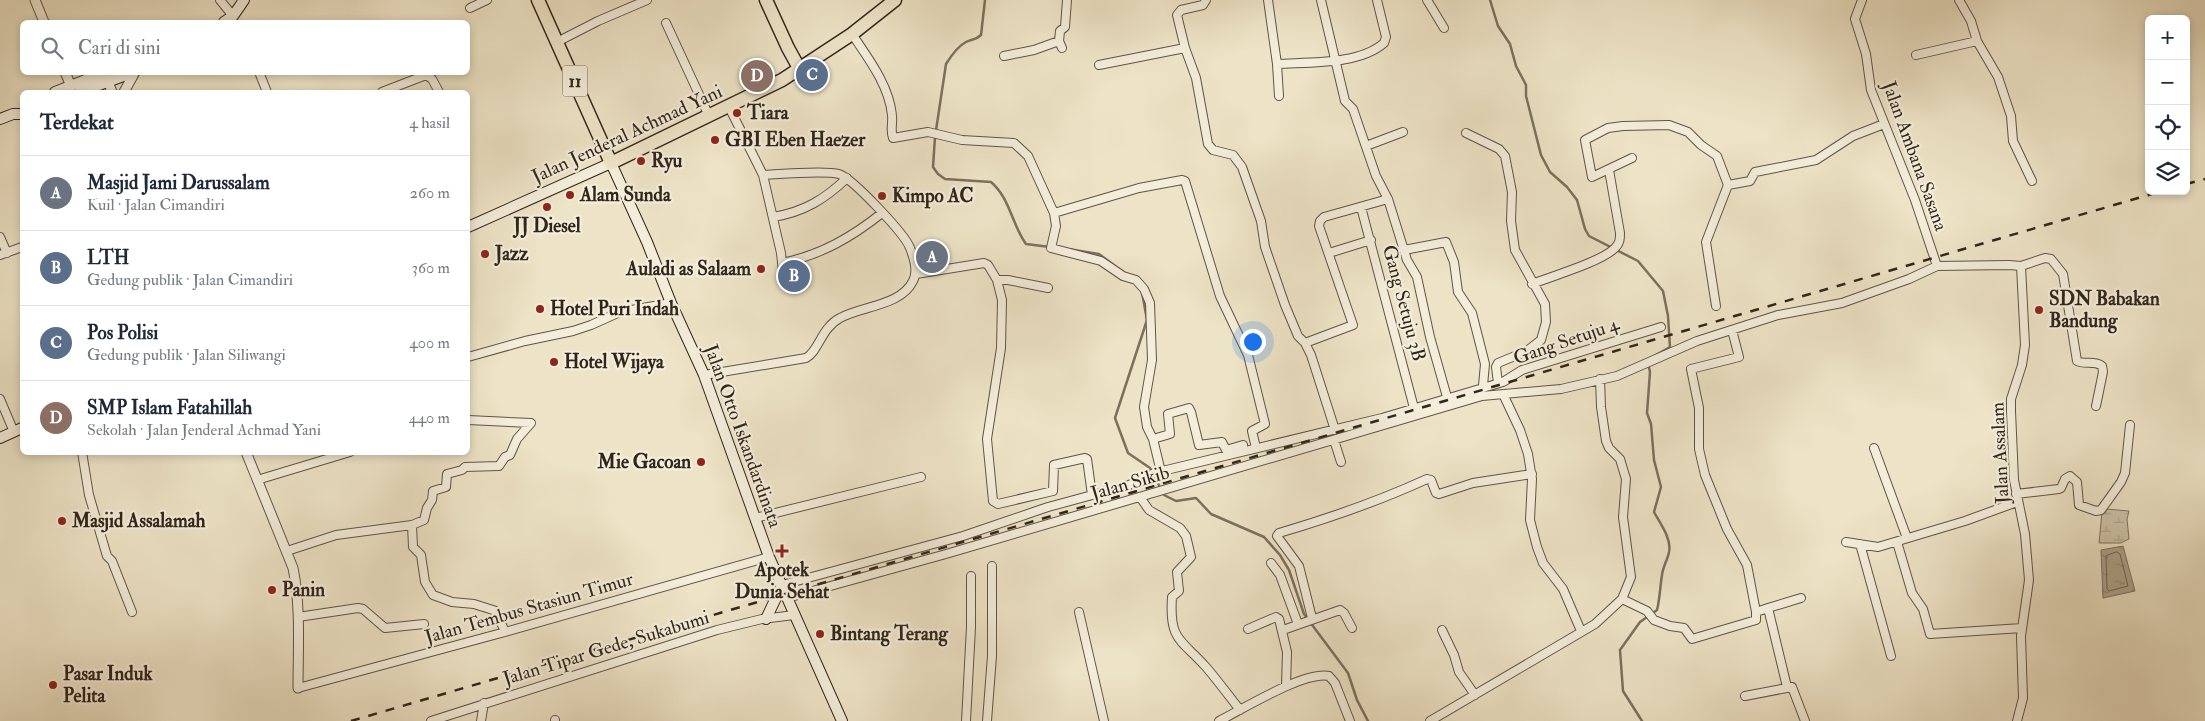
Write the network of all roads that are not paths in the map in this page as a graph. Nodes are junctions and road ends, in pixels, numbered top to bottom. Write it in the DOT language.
graph roads {
  1 [pos="34,0"];
  2 [pos="220,0"];
  3 [pos="244,0"];
  4 [pos="487,0"];
  5 [pos="538,0"];
  6 [pos="647,0"];
  7 [pos="766,0"];
  8 [pos="895,0"];
  9 [pos="1068,0"];
  10 [pos="1206,0"];
  11 [pos="1268,0"];
  12 [pos="1321,0"];
  13 [pos="1377,0"];
  14 [pos="1427,0"];
  15 [pos="1862,0"];
  16 [pos="1959,0"];
  17 [pos="470,8"];
  18 [pos="43,20"];
  19 [pos="230,20"];
  20 [pos="666,23"];
  21 [pos="1444,28"];
  22 [pos="852,34"];
  23 [pos="1977,41"];
  24 [pos="557,42"];
  25 [pos="1185,48"];
  26 [pos="1916,55"];
  27 [pos="1004,56"];
  28 [pos="1335,60"];
  29 [pos="1277,64"];
  30 [pos="1099,65"];
  31 [pos="799,68"];
  32 [pos="66,75"];
  33 [pos="124,75"];
  34 [pos="132,75"];
  35 [pos="260,75"];
  36 [pos="426,75"];
  37 [pos="426,75"];
  38 [pos="108,80"];
  39 [pos="71,86"];
  40 [pos="60,90"];
  41 [pos="85,90"];
  42 [pos="125,90"];
  43 [pos="266,90"];
  44 [pos="387,90"];
  45 [pos="438,90"];
  46 [pos="1279,96"];
  47 [pos="729,107"];
  48 [pos="18,114"];
  49 [pos="709,116"];
  50 [pos="0,119"];
  51 [pos="1884,124"];
  52 [pos="1403,132"];
  53 [pos="1466,133"];
  54 [pos="1366,146"];
  55 [pos="1632,158"];
  56 [pos="611,163"];
  57 [pos="1609,170"];
  58 [pos="763,175"];
  59 [pos="846,178"];
  60 [pos="2032,181"];
  61 [pos="1728,185"];
  62 [pos="1388,198"];
  63 [pos="1362,207"];
  64 [pos="882,213"];
  65 [pos="1054,213"];
  66 [pos="773,217"];
  67 [pos="470,224"];
  68 [pos="0,237"];
  69 [pos="1371,240"];
  70 [pos="20,248"];
  71 [pos="1404,250"];
  72 [pos="1329,253"];
  73 [pos="3,254"];
  74 [pos="782,263"];
  75 [pos="1937,266"];
  76 [pos="2021,266"];
  77 [pos="916,274"];
  78 [pos="997,280"];
  79 [pos="784,282"];
  80 [pos="1532,284"];
  81 [pos="1048,288"];
  82 [pos="671,302"];
  83 [pos="1716,306"];
  84 [pos="1661,327"];
  85 [pos="1732,330"];
  86 [pos="1305,343"];
  87 [pos="470,356"];
  88 [pos="704,375"];
  89 [pos="1600,379"];
  90 [pos="1498,383"];
  91 [pos="1482,392"];
  92 [pos="1503,394"];
  93 [pos="1447,398"];
  94 [pos="0,399"];
  95 [pos="2096,406"];
  96 [pos="1414,408"];
  97 [pos="470,420"];
  98 [pos="2130,425"];
  99 [pos="18,430"];
  100 [pos="1335,430"];
  101 [pos="0,438"];
  102 [pos="1153,439"];
  103 [pos="1334,440"];
  104 [pos="1243,445"];
  105 [pos="1256,448"];
  106 [pos="1874,448"];
  107 [pos="82,455"];
  108 [pos="247,455"];
  109 [pos="340,455"];
  110 [pos="1341,462"];
  111 [pos="1157,472"];
  112 [pos="1532,474"];
  113 [pos="921,477"];
  114 [pos="257,480"];
  115 [pos="1092,494"];
  116 [pos="1031,497"];
  117 [pos="1140,497"];
  118 [pos="2016,498"];
  119 [pos="1036,511"];
  120 [pos="755,518"];
  121 [pos="412,525"];
  122 [pos="1908,538"];
  123 [pos="1846,542"];
  124 [pos="1897,542"];
  125 [pos="1860,544"];
  126 [pos="287,551"];
  127 [pos="769,557"];
  128 [pos="1271,563"];
  129 [pos="992,566"];
  130 [pos="971,576"];
  131 [pos="782,585"];
  132 [pos="787,598"];
  133 [pos="1802,598"];
  134 [pos="1622,599"];
  135 [pos="1768,608"];
  136 [pos="132,612"];
  137 [pos="1079,612"];
  138 [pos="1756,612"];
  139 [pos="794,615"];
  140 [pos="298,617"];
  141 [pos="766,619"];
  142 [pos="1311,619"];
  143 [pos="424,624"];
  144 [pos="1300,624"];
  145 [pos="1352,628"];
  146 [pos="2022,628"];
  147 [pos="1248,629"];
  148 [pos="1283,630"];
  149 [pos="1442,630"];
  150 [pos="505,632"];
  151 [pos="1581,632"];
  152 [pos="1891,656"];
  153 [pos="1286,686"];
  154 [pos="1788,687"];
  155 [pos="298,688"];
  156 [pos="1475,695"];
  157 [pos="1745,696"];
  158 [pos="484,704"];
  159 [pos="1240,710"];
  160 [pos="431,721"];
  161 [pos="481,721"];
  162 [pos="842,721"];
  163 [pos="966,721"];
  164 [pos="987,721"];
  165 [pos="1104,721"];
  166 [pos="1218,721"];
  167 [pos="1350,721"];
  168 [pos="1430,721"];
  169 [pos="1805,721"];
  170 [pos="2017,721"];
  1 -- 18 [label="street"];
  2 -- 19 [label="street"];
  3 -- 19 [label="main road"];
  4 -- 17 [label="street"];
  5 -- 24 [label="highway, 11"];
  6 -- 24 [label="street"];
  7 -- 31 [label="highway"];
  8 -- 22 [label="highway, Jalan Jenderal Achmad Yani"];
  9 -- 27 [label="street"];
  10 -- 25 [label="street"];
  11 -- 29 [label="street"];
  12 -- 28 [label="street"];
  13 -- 28 [label="street"];
  14 -- 21 [label="street"];
  15 -- 51 [label="street, Jalan Ambana Sasana"];
  16 -- 23 [label="street"];
  20 -- 49 [label="street"];
  22 -- 31 [label="highway, Jalan Jenderal Achmad Yani"];
  22 -- 65 [label="street"];
  23 -- 26 [label="street"];
  23 -- 60 [label="street"];
  24 -- 56 [label="highway, 11"];
  25 -- 30 [label="street"];
  25 -- 86 [label="street"];
  28 -- 29 [label="street"];
  28 -- 54 [label="street"];
  29 -- 46 [label="street"];
  31 -- 47 [label="highway, Jalan Jenderal Achmad Yani"];
  32 -- 39 [label="street"];
  33 -- 38 [label="main road"];
  34 -- 42 [label="street"];
  35 -- 43 [label="street"];
  36 -- 44 [label="street"];
  37 -- 45 [label="street"];
  38 -- 39 [label="main road"];
  38 -- 41 [label="main road"];
  39 -- 40 [label="main road"];
  47 -- 49 [label="highway, Jalan Jenderal Achmad Yani"];
  47 -- 58 [label="street"];
  48 -- 50 [label="main road"];
  49 -- 56 [label="highway, Jalan Jenderal Achmad Yani"];
  51 -- 61 [label="street"];
  51 -- 75 [label="street, Jalan Ambana Sasana"];
  52 -- 54 [label="street"];
  53 -- 80 [label="street"];
  54 -- 62 [label="street"];
  55 -- 57 [label="street"];
  56 -- 67 [label="main road, Jalan Jenderal Achmad Yani"];
  56 -- 82 [label="main road, Jalan Otto Iskandardinata"];
  57 -- 61 [label="street"];
  57 -- 80 [label="street"];
  58 -- 59 [label="street"];
  58 -- 66 [label="street"];
  59 -- 64 [label="street"];
  59 -- 66 [label="street"];
  61 -- 83 [label="street"];
  62 -- 63 [label="street"];
  62 -- 71 [label="street"];
  63 -- 69 [label="street, Gang Setuju 3B"];
  63 -- 72 [label="street"];
  64 -- 74 [label="street"];
  64 -- 77 [label="street"];
  65 -- 102 [label="street"];
  65 -- 105 [label="street"];
  66 -- 74 [label="street"];
  68 -- 73 [label="street"];
  69 -- 72 [label="street"];
  69 -- 96 [label="street, Gang Setuju 3B"];
  70 -- 73 [label="street"];
  71 -- 91 [label="street"];
  71 -- 93 [label="street"];
  72 -- 86 [label="street"];
  74 -- 79 [label="street"];
  75 -- 76 [label="street"];
  75 -- 85 [label="street"];
  76 -- 95 [label="street"];
  76 -- 118 [label="street, Jalan Assalam"];
  77 -- 78 [label="street"];
  77 -- 88 [label="street"];
  78 -- 81 [label="street"];
  78 -- 116 [label="street"];
  80 -- 90 [label="street"];
  82 -- 87 [label="street"];
  82 -- 88 [label="main road, Jalan Otto Iskandardinata"];
  84 -- 90 [label="street, Gang Setuju 4"];
  85 -- 89 [label="street"];
  85 -- 138 [label="street"];
  86 -- 100 [label="street"];
  88 -- 120 [label="main road, Jalan Otto Iskandardinata"];
  89 -- 92 [label="street"];
  89 -- 134 [label="street"];
  90 -- 91 [label="street, Gang Setuju 4"];
  91 -- 92 [label="street"];
  91 -- 93 [label="street"];
  91 -- 103 [label="street, Jalan Sikib"];
  92 -- 112 [label="street"];
  93 -- 96 [label="street"];
  94 -- 99 [label="street"];
  96 -- 100 [label="street"];
  97 -- 121 [label="street"];
  98 -- 118 [label="street"];
  99 -- 101 [label="main road"];
  100 -- 105 [label="street"];
  102 -- 104 [label="street"];
  102 -- 111 [label="street"];
  103 -- 110 [label="street"];
  103 -- 117 [label="street, Jalan Sikib"];
  105 -- 111 [label="street"];
  106 -- 122 [label="street"];
  107 -- 136 [label="street"];
  108 -- 114 [label="street"];
  109 -- 114 [label="street"];
  111 -- 115 [label="street"];
  112 -- 142 [label="street"];
  112 -- 151 [label="street"];
  113 -- 120 [label="street"];
  114 -- 126 [label="street"];
  115 -- 116 [label="street"];
  115 -- 119 [label="street"];
  116 -- 119 [label="street"];
  117 -- 132 [label="street, Jalan Sikib"];
  117 -- 159 [label="street"];
  118 -- 122 [label="street"];
  118 -- 146 [label="street, Jalan Assalam"];
  119 -- 131 [label="street"];
  120 -- 127 [label="main road, Jalan Otto Iskandardinata"];
  121 -- 126 [label="street"];
  121 -- 150 [label="street"];
  122 -- 124 [label="street"];
  123 -- 125 [label="street"];
  124 -- 125 [label="street"];
  124 -- 146 [label="street"];
  125 -- 152 [label="street"];
  126 -- 140 [label="street"];
  127 -- 131 [label="main road, Jalan Otto Iskandardinata"];
  127 -- 150 [label="street, Jalan Tembus Stasiun Timur"];
  128 -- 144 [label="street"];
  129 -- 164 [label="street"];
  130 -- 163 [label="street"];
  131 -- 132 [label="main road, Jalan Otto Iskandardinata"];
  131 -- 141 [label="main road"];
  132 -- 139 [label="main road, Jalan Otto Iskandardinata"];
  133 -- 135 [label="street"];
  134 -- 138 [label="street"];
  134 -- 151 [label="street"];
  135 -- 138 [label="street"];
  135 -- 154 [label="street"];
  137 -- 165 [label="street"];
  139 -- 141 [label="street, Jalan Tipar Gede, Sukabumi"];
  139 -- 162 [label="main road, Jalan Otto Iskandardinata"];
  140 -- 143 [label="street"];
  140 -- 155 [label="street"];
  141 -- 158 [label="street, Jalan Tipar Gede, Sukabumi"];
  142 -- 144 [label="street"];
  142 -- 145 [label="street"];
  144 -- 148 [label="street"];
  146 -- 170 [label="street, Jalan Assalam"];
  147 -- 148 [label="street"];
  148 -- 153 [label="street"];
  149 -- 156 [label="street"];
  150 -- 155 [label="street, Jalan Tembus Stasiun Timur"];
  151 -- 156 [label="street"];
  153 -- 159 [label="street"];
  153 -- 167 [label="street"];
  154 -- 157 [label="street"];
  154 -- 169 [label="street"];
  156 -- 168 [label="street"];
  158 -- 160 [label="street, Jalan Tipar Gede, Sukabumi"];
  158 -- 161 [label="street"];
  159 -- 166 [label="street"];
}
